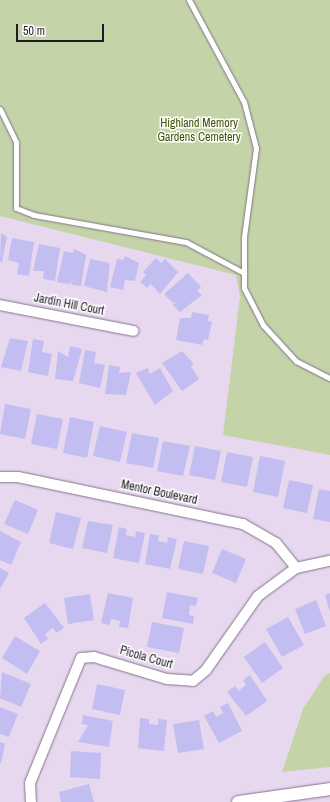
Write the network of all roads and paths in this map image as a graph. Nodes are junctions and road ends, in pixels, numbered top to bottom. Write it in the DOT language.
graph roads {
  1 [pos="189,0"];
  2 [pos="0,109"];
  3 [pos="244,273"];
  4 [pos="0,305"];
  5 [pos="134,331"];
  6 [pos="330,378"];
  7 [pos="0,477"];
  8 [pos="330,560"];
  9 [pos="296,568"];
  10 [pos="330,789"];
  11 [pos="31,802"];
  12 [pos="238,802"];
  1 -- 3 [label="lane"];
  2 -- 3 [label="lane"];
  3 -- 6 [label="lane"];
  4 -- 5 [label="street, Jardin Hill Court"];
  7 -- 9 [label="street, Mentor Boulevard"];
  8 -- 9 [label="street, Picola Court"];
  9 -- 11 [label="street, Picola Court"];
  10 -- 12 [label="street"];
}
